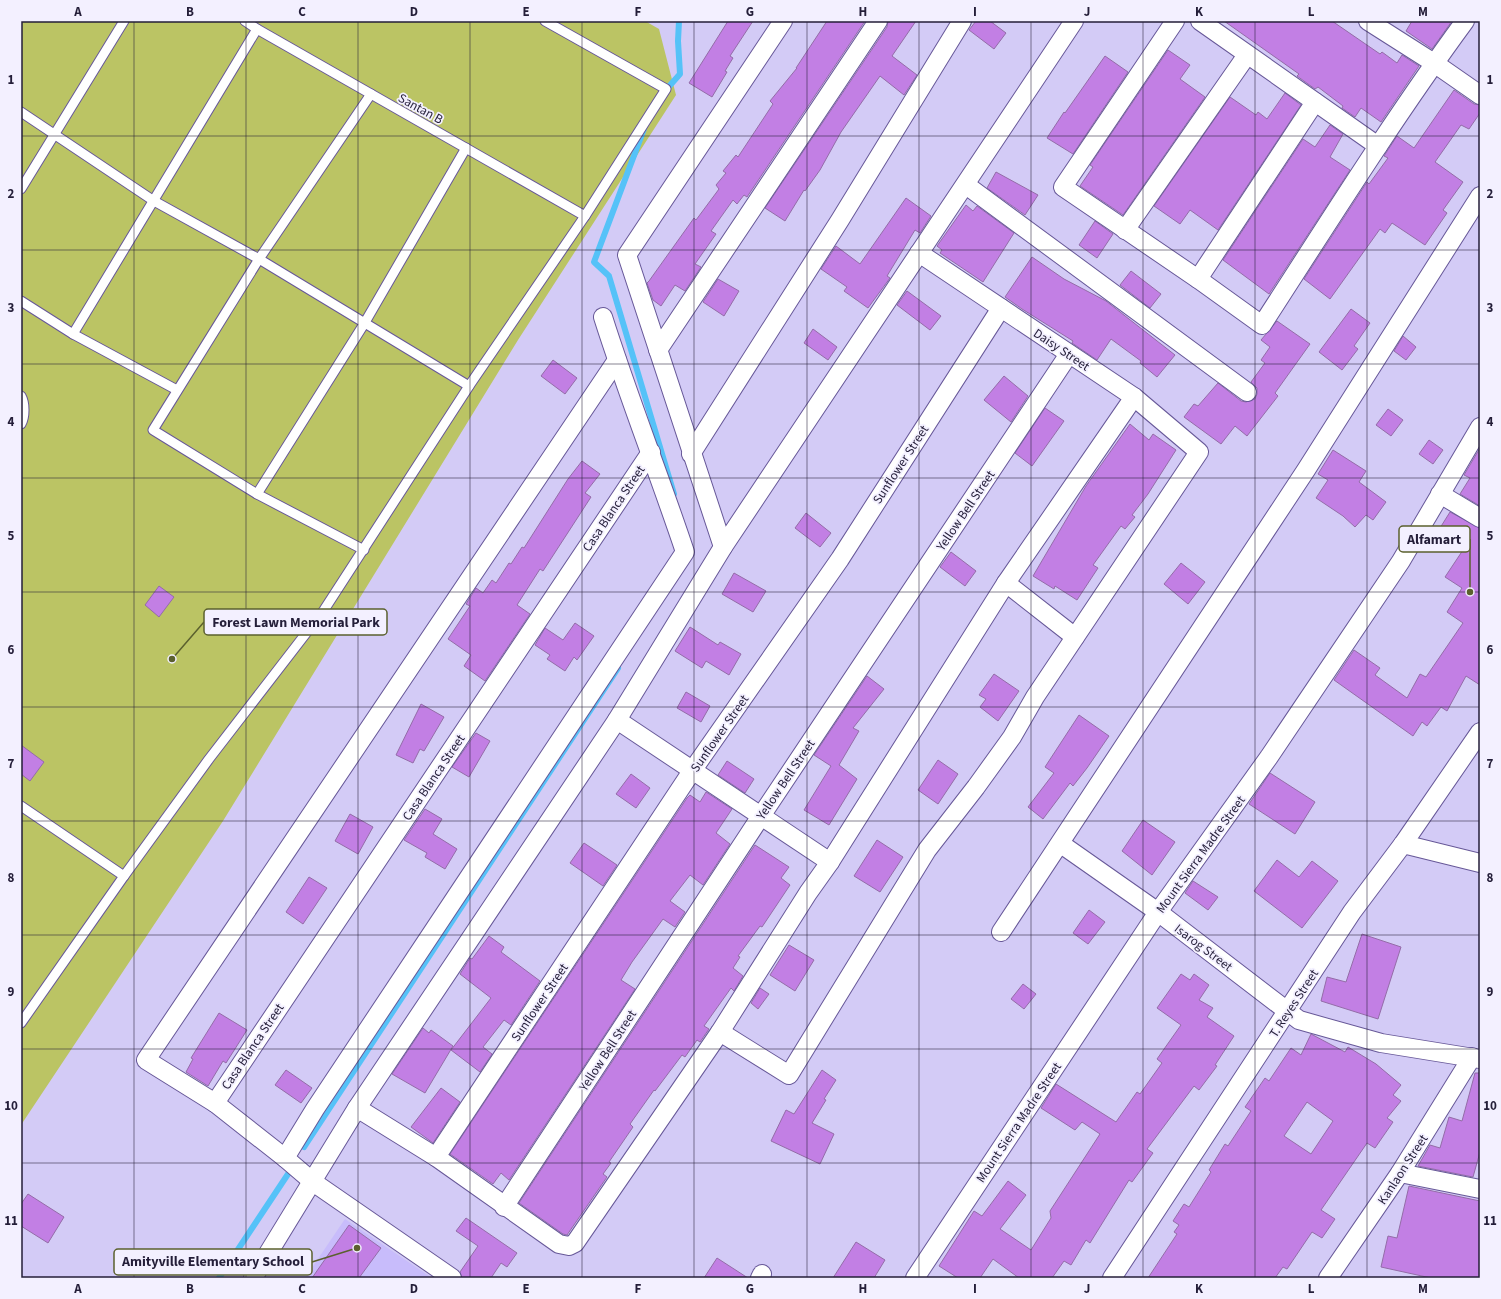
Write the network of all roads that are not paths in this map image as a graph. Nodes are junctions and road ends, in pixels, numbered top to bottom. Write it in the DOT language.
graph roads {
  1 [pos="124,21"];
  2 [pos="245,21"];
  3 [pos="545,21"];
  4 [pos="783,21"];
  5 [pos="878,21"];
  6 [pos="962,21"];
  7 [pos="1074,21"];
  8 [pos="1176,21"];
  9 [pos="1200,21"];
  10 [pos="1465,21"];
  11 [pos="1370,22"];
  12 [pos="257,29"];
  13 [pos="1247,55"];
  14 [pos="1434,62"];
  15 [pos="371,94"];
  16 [pos="1480,95"];
  17 [pos="1315,102"];
  18 [pos="21,112"];
  19 [pos="54,133"];
  20 [pos="1378,146"];
  21 [pos="466,148"];
  22 [pos="966,185"];
  23 [pos="21,190"];
  24 [pos="1480,196"];
  25 [pos="154,201"];
  26 [pos="585,216"];
  27 [pos="1125,230"];
  28 [pos="919,253"];
  29 [pos="259,258"];
  30 [pos="1198,279"];
  31 [pos="21,301"];
  32 [pos="1001,308"];
  33 [pos="603,317"];
  34 [pos="364,324"];
  35 [pos="73,334"];
  36 [pos="658,350"];
  37 [pos="1070,354"];
  38 [pos="617,360"];
  39 [pos="469,386"];
  40 [pos="177,390"];
  41 [pos="1247,392"];
  42 [pos="21,396"];
  43 [pos="1134,397"];
  44 [pos="21,424"];
  45 [pos="1480,427"];
  46 [pos="651,452"];
  47 [pos="691,454"];
  48 [pos="257,494"];
  49 [pos="1440,494"];
  50 [pos="1480,518"];
  51 [pos="723,547"];
  52 [pos="364,550"];
  53 [pos="1006,583"];
  54 [pos="1075,637"];
  55 [pos="617,720"];
  56 [pos="1480,732"];
  57 [pos="692,771"];
  58 [pos="21,806"];
  59 [pos="761,816"];
  60 [pos="1061,844"];
  61 [pos="1403,844"];
  62 [pos="830,862"];
  63 [pos="1480,863"];
  64 [pos="124,876"];
  65 [pos="1158,912"];
  66 [pos="1001,932"];
  67 [pos="1288,1011"];
  68 [pos="21,1023"];
  69 [pos="720,1032"];
  70 [pos="1476,1058"];
  71 [pos="214,1103"];
  72 [pos="357,1108"];
  73 [pos="436,1157"];
  74 [pos="285,1158"];
  75 [pos="1400,1173"];
  76 [pos="312,1182"];
  77 [pos="1480,1189"];
  78 [pos="504,1207"];
  79 [pos="253,1278"];
  80 [pos="452,1278"];
  81 [pos="915,1278"];
  82 [pos="1112,1278"];
  83 [pos="1328,1278"];
  1 -- 19 [label="lane"];
  2 -- 12 [label="lane, Santan B"];
  3 -- 26 [label="lane"];
  4 -- 36 [label="street"];
  5 -- 36 [label="street"];
  6 -- 47 [label="street"];
  7 -- 22 [label="street"];
  8 -- 27 [label="street"];
  9 -- 13 [label="street"];
  10 -- 14 [label="street"];
  11 -- 14 [label="street"];
  12 -- 15 [label="lane, Santan B"];
  12 -- 25 [label="lane"];
  13 -- 17 [label="street"];
  13 -- 27 [label="street"];
  14 -- 16 [label="street"];
  14 -- 20 [label="street"];
  15 -- 21 [label="lane, Santan B"];
  15 -- 29 [label="lane"];
  17 -- 20 [label="street"];
  17 -- 30 [label="street"];
  18 -- 19 [label="lane"];
  19 -- 23 [label="lane"];
  19 -- 25 [label="lane"];
  20 -- 30 [label="street"];
  21 -- 26 [label="lane, Santan B"];
  21 -- 34 [label="lane"];
  22 -- 28 [label="street"];
  22 -- 41 [label="street"];
  24 -- 60 [label="street"];
  25 -- 29 [label="lane"];
  25 -- 35 [label="lane"];
  26 -- 39 [label="lane"];
  27 -- 30 [label="street"];
  28 -- 32 [label="street, Daisy Street"];
  28 -- 51 [label="street"];
  29 -- 34 [label="lane"];
  29 -- 40 [label="lane"];
  31 -- 35 [label="lane"];
  32 -- 37 [label="street, Daisy Street"];
  32 -- 57 [label="street, Sunflower Street"];
  33 -- 38 [label="street"];
  34 -- 39 [label="lane"];
  34 -- 48 [label="lane"];
  35 -- 40 [label="lane"];
  36 -- 47 [label="street"];
  37 -- 43 [label="street, Daisy Street"];
  37 -- 59 [label="street, Yellow Bell Street"];
  38 -- 46 [label="street"];
  38 -- 71 [label="street"];
  39 -- 52 [label="lane"];
  40 -- 48 [label="lane"];
  42 -- 44 [label="lane"];
  43 -- 53 [label="street"];
  43 -- 54 [label="street, Daisy Street"];
  45 -- 49 [label="street, Mount Sierra Madre Street"];
  46 -- 71 [label="street, Casa Blanca Street"];
  46 -- 74 [label="street"];
  47 -- 51 [label="street"];
  48 -- 52 [label="lane"];
  49 -- 50 [label="street"];
  49 -- 65 [label="street, Mount Sierra Madre Street"];
  51 -- 55 [label="street"];
  52 -- 64 [label="lane"];
  53 -- 54 [label="street"];
  53 -- 62 [label="street"];
  54 -- 69 [label="street"];
  55 -- 57 [label="street"];
  55 -- 72 [label="street"];
  56 -- 61 [label="street, T. Reyes Street"];
  57 -- 59 [label="street"];
  57 -- 73 [label="street, Sunflower Street"];
  58 -- 64 [label="lane"];
  59 -- 62 [label="street"];
  59 -- 78 [label="street, Yellow Bell Street"];
  60 -- 65 [label="street, Isarog Street"];
  60 -- 66 [label="street"];
  61 -- 63 [label="street"];
  61 -- 67 [label="street, T. Reyes Street"];
  62 -- 69 [label="street"];
  64 -- 68 [label="lane"];
  65 -- 67 [label="street, Isarog Street"];
  65 -- 81 [label="street, Mount Sierra Madre Street"];
  67 -- 70 [label="street, Isarog Street"];
  67 -- 82 [label="street, T. Reyes Street"];
  69 -- 78 [label="street"];
  70 -- 75 [label="street, Kanlaon Street"];
  71 -- 74 [label="street"];
  72 -- 73 [label="street"];
  72 -- 76 [label="street"];
  73 -- 78 [label="street"];
  74 -- 76 [label="street"];
  75 -- 77 [label="street"];
  75 -- 83 [label="street, Kanlaon Street"];
  76 -- 79 [label="street"];
  76 -- 80 [label="street"];
}
